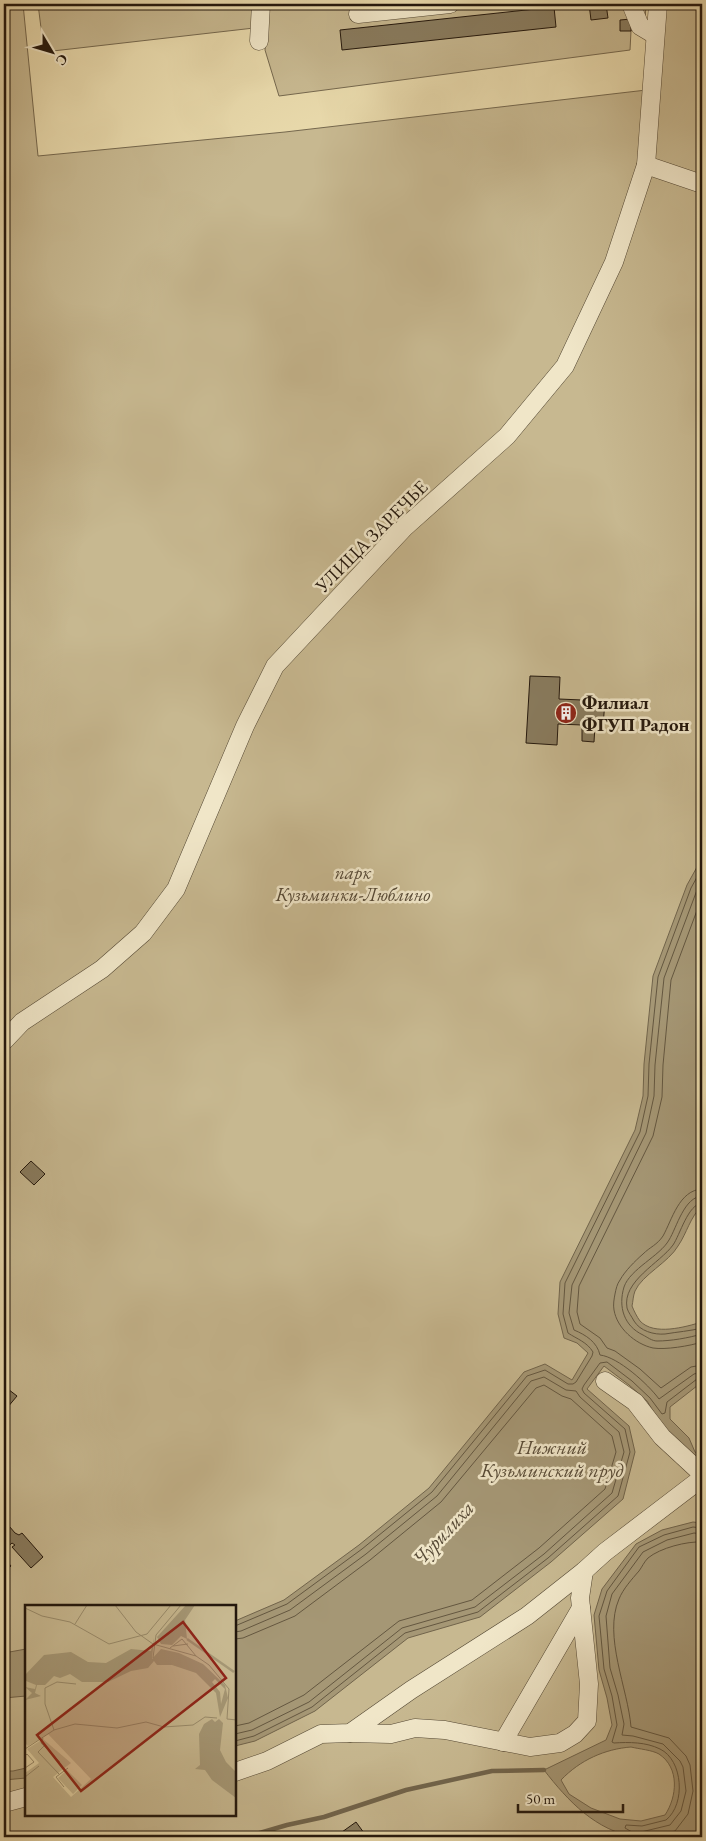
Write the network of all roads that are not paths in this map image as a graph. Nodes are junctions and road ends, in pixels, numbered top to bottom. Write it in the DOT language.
graph roads {
  1 [pos="261,4"];
  2 [pos="450,4"];
  3 [pos="630,4"];
  4 [pos="658,4"];
  5 [pos="358,14"];
  6 [pos="654,35"];
  7 [pos="259,41"];
  8 [pos="646,165"];
  9 [pos="702,184"];
  10 [pos="4,1041"];
  11 [pos="604,1381"];
  12 [pos="702,1474"];
  13 [pos="702,1478"];
  14 [pos="584,1572"];
  15 [pos="581,1608"];
  16 [pos="350,1733"];
  17 [pos="503,1742"];
  18 [pos="236,1772"];
  19 [pos="25,1797"];
  20 [pos="4,1803"];
  1 -- 7 [label="street"];
  2 -- 5 [label="street"];
  3 -- 6 [label="street"];
  4 -- 6 [label="street, УЛИЦА ЗАРЕЧЬЕ"];
  6 -- 8 [label="street, УЛИЦА ЗАРЕЧЬЕ"];
  8 -- 9 [label="street"];
  8 -- 10 [label="street, УЛИЦА ЗАРЕЧЬЕ"];
  11 -- 12 [label="street"];
  13 -- 14 [label="street"];
  14 -- 15 [label="street"];
  14 -- 16 [label="street"];
  15 -- 17 [label="street"];
  15 -- 17 [label="street"];
  16 -- 17 [label="street"];
  16 -- 18 [label="street"];
  19 -- 20 [label="street"];
}
